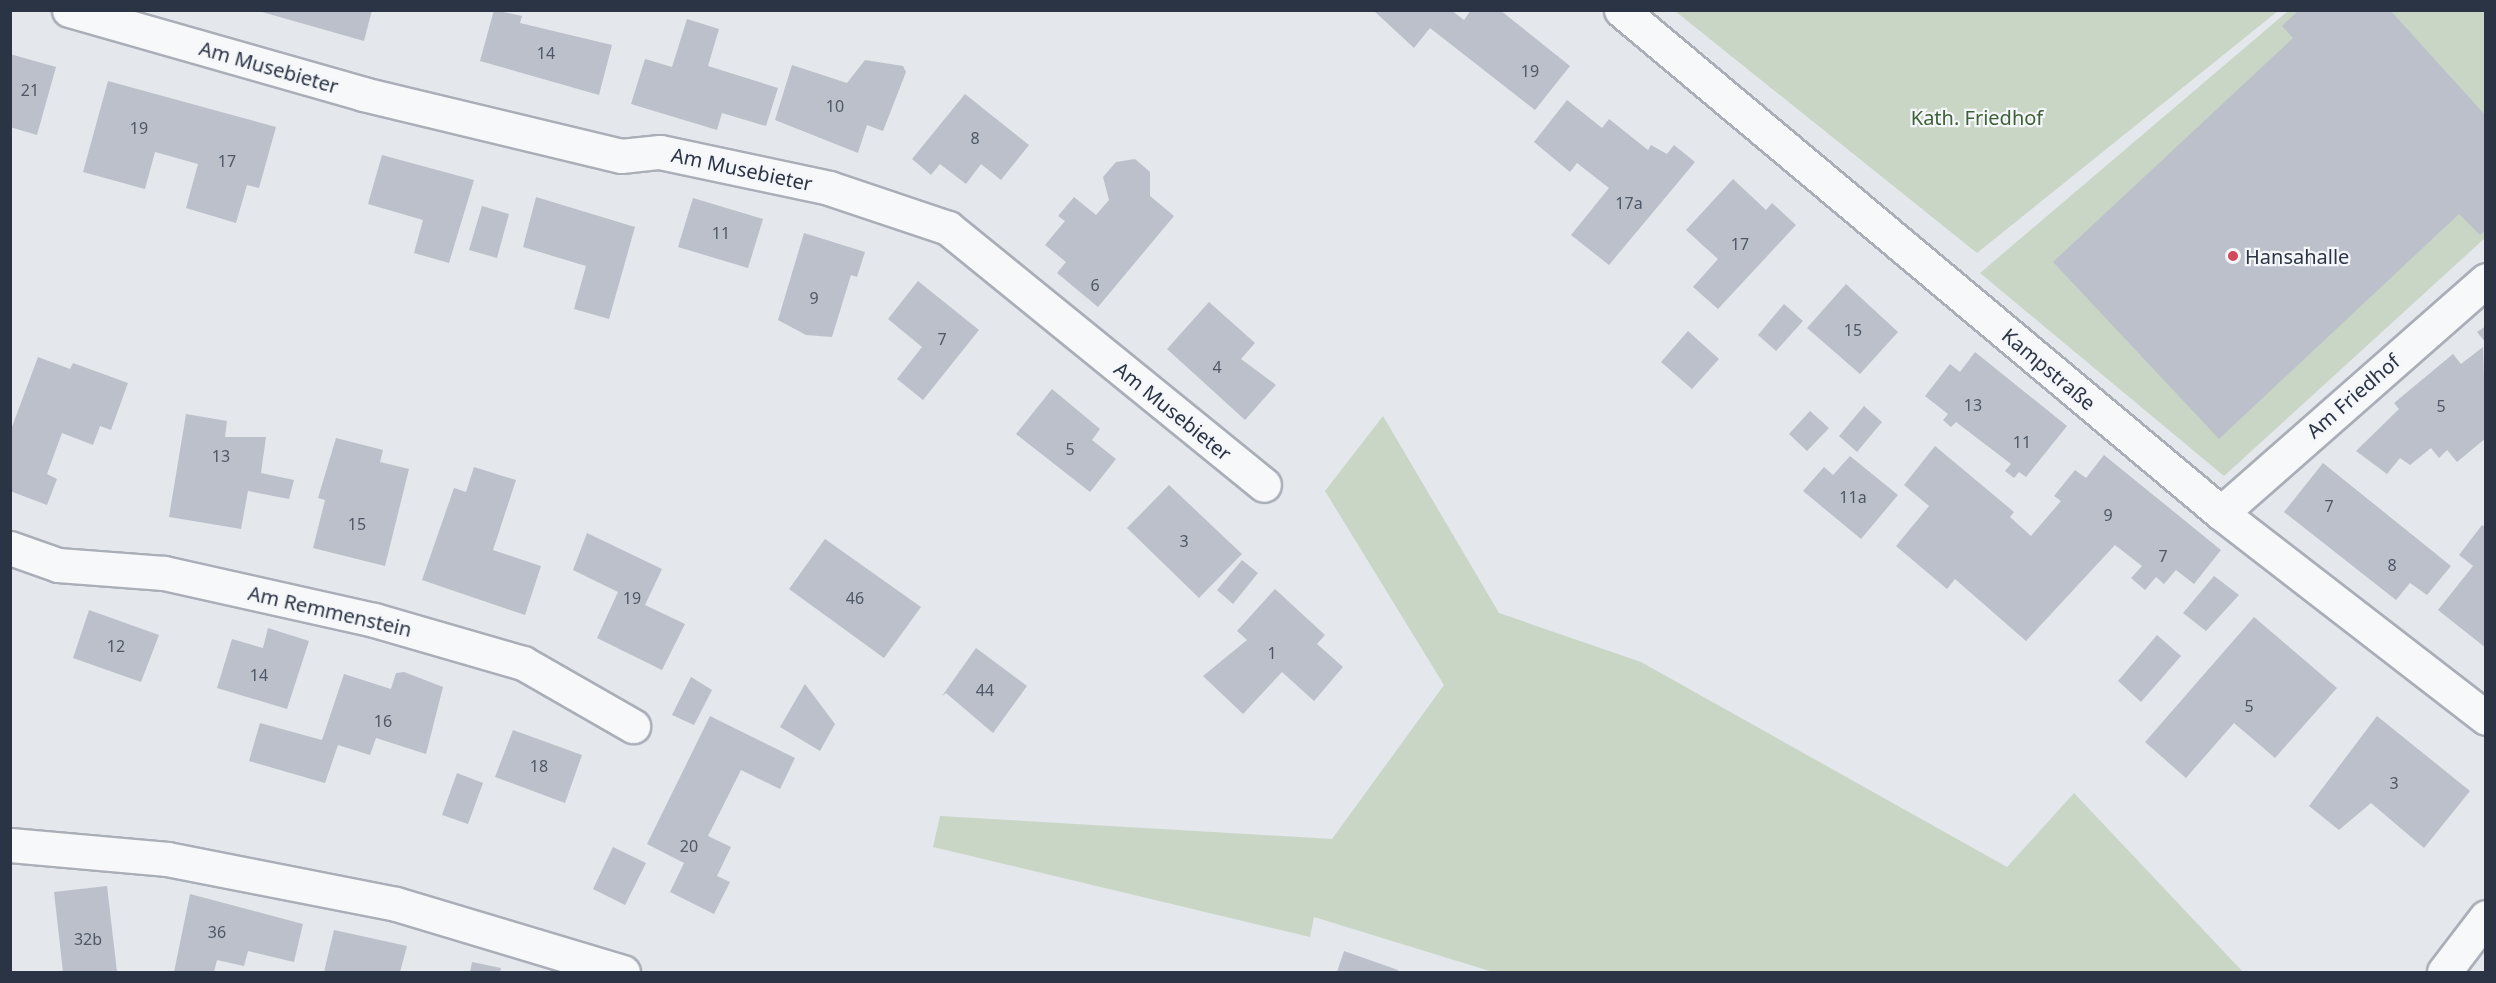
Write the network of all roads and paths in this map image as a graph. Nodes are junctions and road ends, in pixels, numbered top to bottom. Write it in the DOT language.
graph roads {
  1 [pos="69,10"];
  2 [pos="1621,10"];
  3 [pos="2486,280"];
  4 [pos="1264,485"];
  5 [pos="2221,513"];
  6 [pos="10,548"];
  7 [pos="2486,718"];
  8 [pos="633,726"];
  9 [pos="10,844"];
  10 [pos="2486,917"];
  11 [pos="623,972"];
  12 [pos="2444,972"];
  1 -- 4 [label="street, Am Musebieter"];
  2 -- 5 [label="street, Kampstraße"];
  3 -- 5 [label="street, Am Friedhof"];
  5 -- 7 [label="street, Kampstraße"];
  6 -- 8 [label="street, Am Remmenstein"];
  9 -- 11 [label="street"];
  10 -- 12 [label="street"];
}
